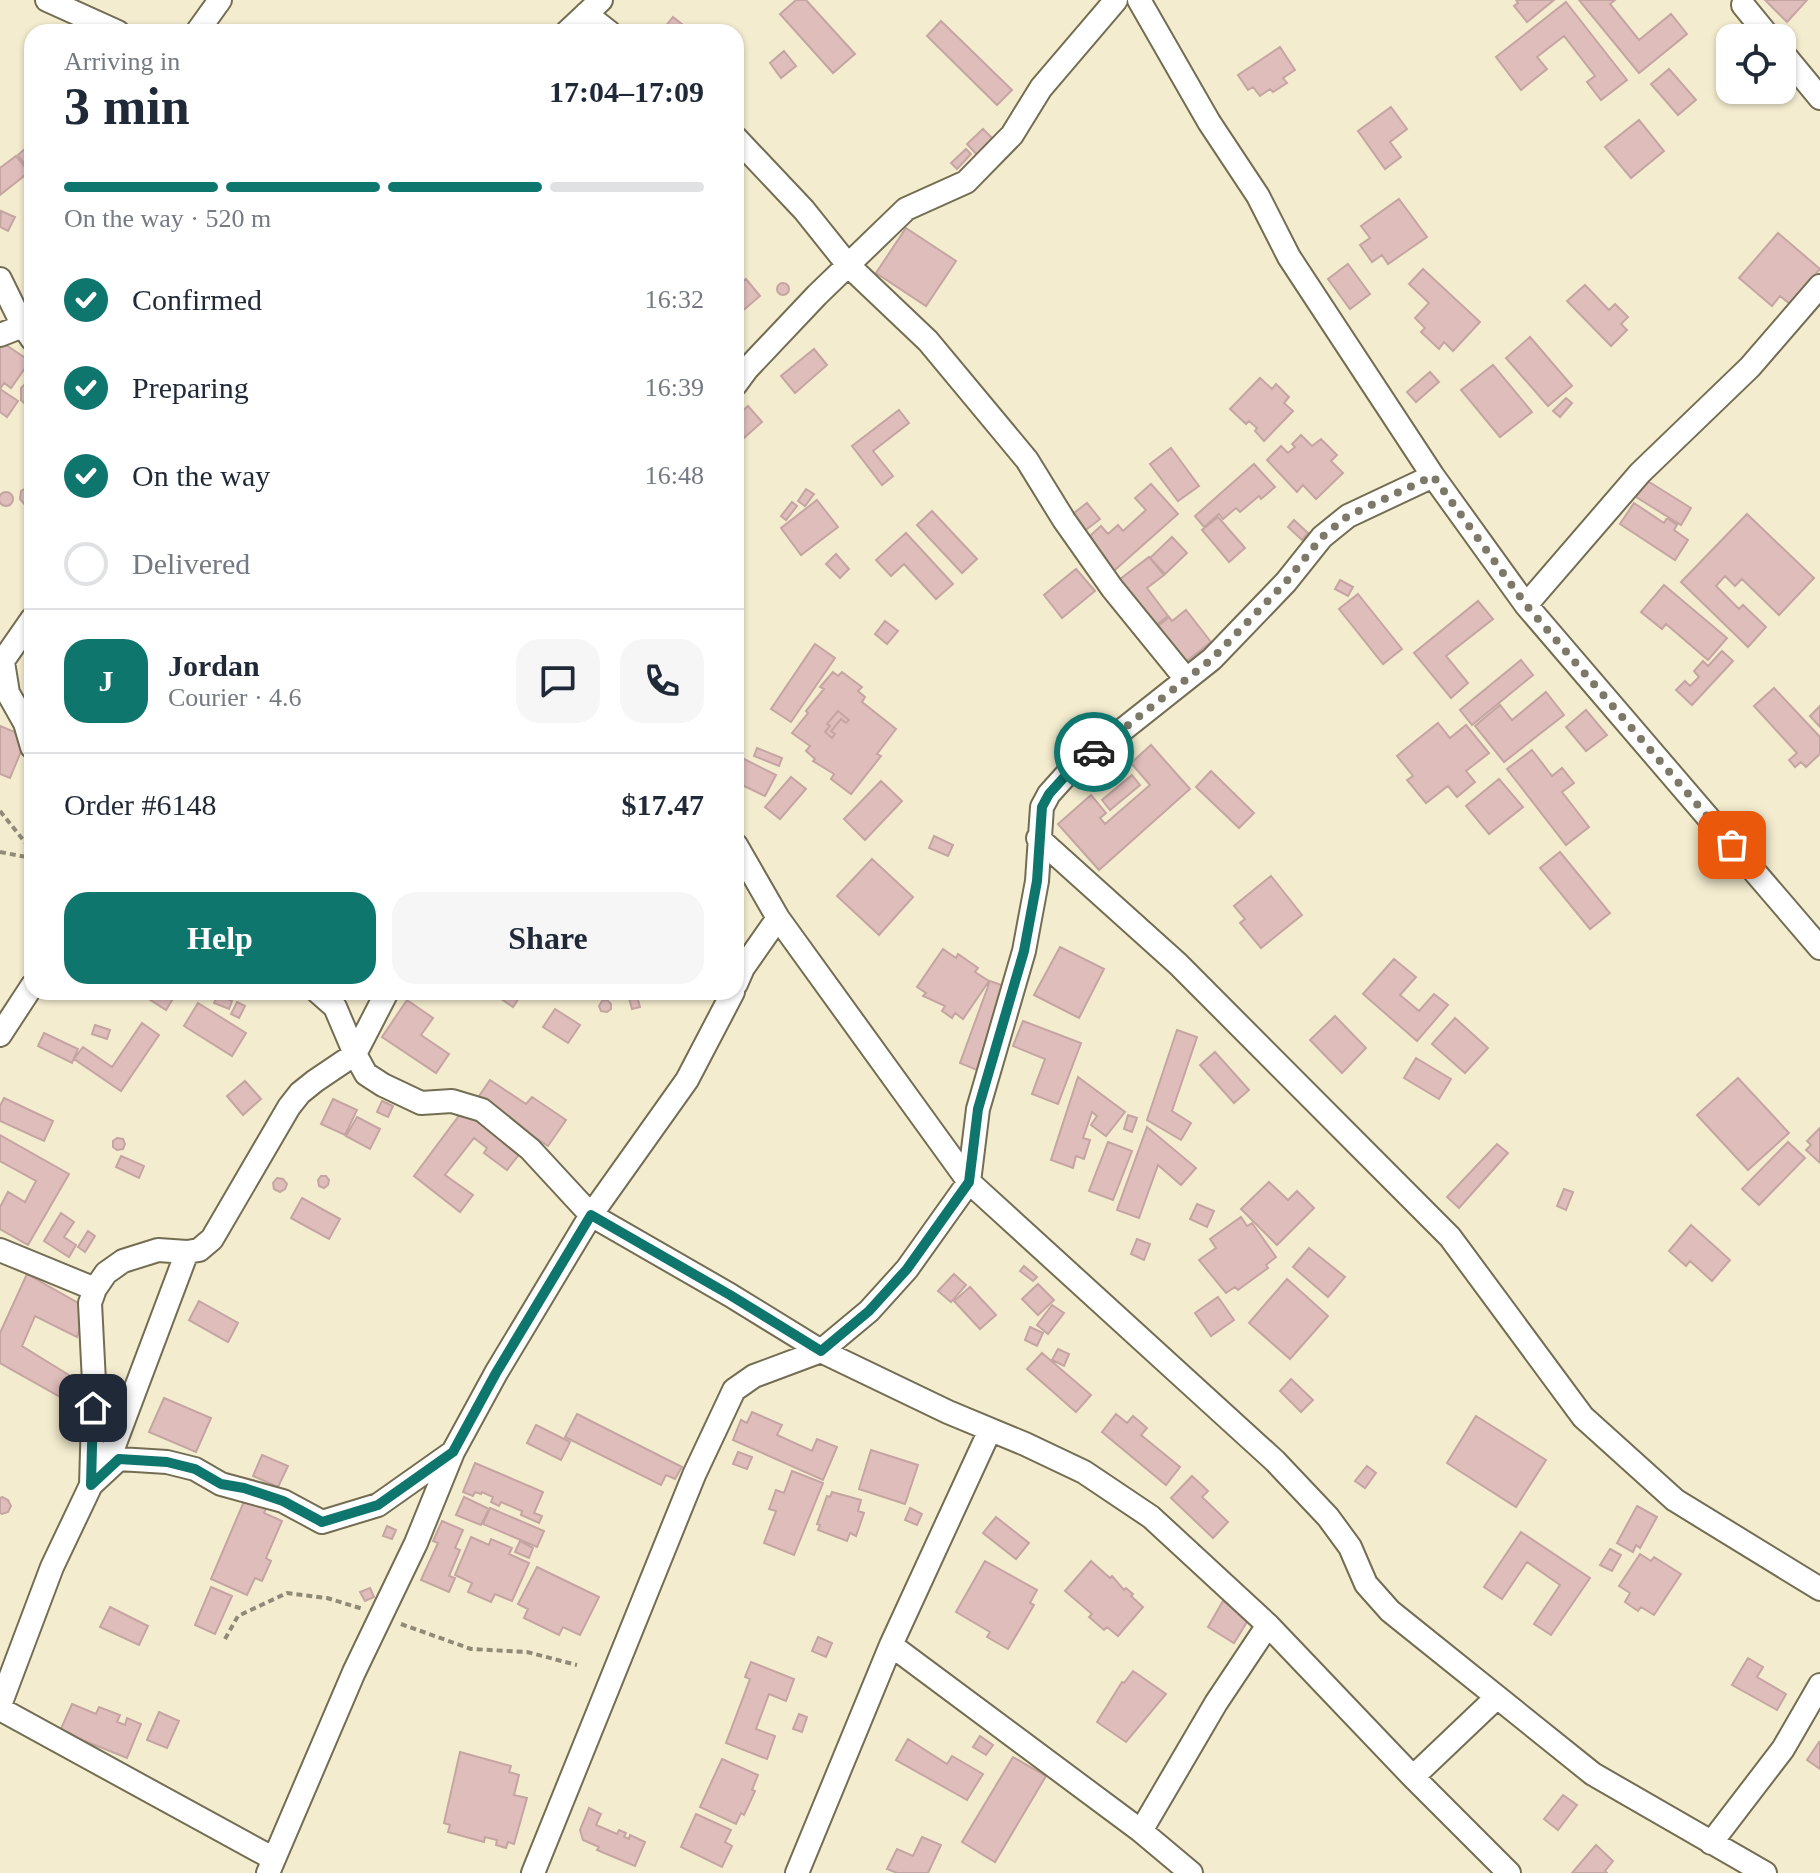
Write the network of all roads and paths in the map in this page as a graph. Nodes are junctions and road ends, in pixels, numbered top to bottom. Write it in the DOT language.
graph roads {
  1 [pos="47,0"];
  2 [pos="220,0"];
  3 [pos="1116,0"];
  4 [pos="1139,0"];
  5 [pos="1743,5"];
  6 [pos="594,7"];
  7 [pos="100,24"];
  8 [pos="203,24"];
  9 [pos="576,24"];
  10 [pos="1759,24"];
  11 [pos="1796,69"];
  12 [pos="1820,98"];
  13 [pos="744,146"];
  14 [pos="848,265"];
  15 [pos="0,279"];
  16 [pos="1820,286"];
  17 [pos="24,318"];
  18 [pos="24,328"];
  19 [pos="0,335"];
  20 [pos="744,373"];
  21 [pos="1433,476"];
  22 [pos="1526,605"];
  23 [pos="24,631"];
  24 [pos="2,664"];
  25 [pos="1186,679"];
  26 [pos="24,721"];
  27 [pos="0,811"];
  28 [pos="1038,838"];
  29 [pos="24,841"];
  30 [pos="0,852"];
  31 [pos="24,856"];
  32 [pos="744,859"];
  33 [pos="778,918"];
  34 [pos="1818,942"];
  35 [pos="744,967"];
  36 [pos="24,998"];
  37 [pos="327,1000"];
  38 [pos="383,1000"];
  39 [pos="729,1000"];
  40 [pos="0,1035"];
  41 [pos="355,1054"];
  42 [pos="969,1182"];
  43 [pos="591,1215"];
  44 [pos="0,1250"];
  45 [pos="187,1252"];
  46 [pos="95,1289"];
  47 [pos="821,1351"];
  48 [pos="990,1430"];
  49 [pos="453,1452"];
  50 [pos="98,1478"];
  51 [pos="1820,1589"];
  52 [pos="1268,1625"];
  53 [pos="891,1645"];
  54 [pos="1820,1685"];
  55 [pos="1496,1698"];
  56 [pos="0,1707"];
  57 [pos="1413,1777"];
  58 [pos="1141,1831"];
  59 [pos="1711,1843"];
  60 [pos="271,1866"];
  61 [pos="542,1870"];
  62 [pos="797,1873"];
  63 [pos="1191,1873"];
  64 [pos="1509,1873"];
  65 [pos="1765,1873"];
  1 -- 7 [label="street"];
  2 -- 8 [label="street"];
  3 -- 14 [label="street"];
  4 -- 21 [label="street"];
  5 -- 10 [label="street"];
  6 -- 9 [label="street"];
  11 -- 12 [label="street"];
  13 -- 14 [label="street"];
  14 -- 20 [label="street"];
  14 -- 25 [label="street"];
  15 -- 17 [label="street"];
  16 -- 22 [label="street"];
  18 -- 19 [label="street"];
  21 -- 22 [label="street"];
  21 -- 25 [label="street"];
  22 -- 34 [label="street"];
  23 -- 24 [label="street"];
  24 -- 26 [label="street"];
  25 -- 28 [label="street"];
  27 -- 29 [label="path"];
  28 -- 42 [label="street"];
  28 -- 51 [label="street"];
  30 -- 31 [label="path"];
  32 -- 33 [label="street"];
  33 -- 35 [label="street"];
  33 -- 42 [label="street"];
  36 -- 40 [label="street"];
  37 -- 41 [label="street"];
  38 -- 41 [label="street"];
  39 -- 43 [label="street"];
  41 -- 43 [label="street"];
  41 -- 45 [label="street"];
  42 -- 47 [label="street"];
  42 -- 55 [label="street"];
  43 -- 47 [label="street"];
  43 -- 49 [label="street"];
  44 -- 46 [label="street"];
  45 -- 46 [label="street"];
  45 -- 50 [label="street"];
  46 -- 50 [label="street"];
  47 -- 48 [label="street"];
  47 -- 61 [label="street"];
  48 -- 52 [label="street"];
  48 -- 53 [label="street"];
  49 -- 50 [label="street"];
  49 -- 60 [label="street"];
  50 -- 56 [label="street"];
  52 -- 57 [label="street"];
  52 -- 58 [label="street"];
  53 -- 58 [label="street"];
  53 -- 62 [label="street"];
  54 -- 59 [label="street"];
  55 -- 57 [label="street"];
  55 -- 59 [label="street"];
  56 -- 60 [label="street"];
  57 -- 64 [label="street"];
  58 -- 63 [label="street"];
  59 -- 65 [label="street"];
}
